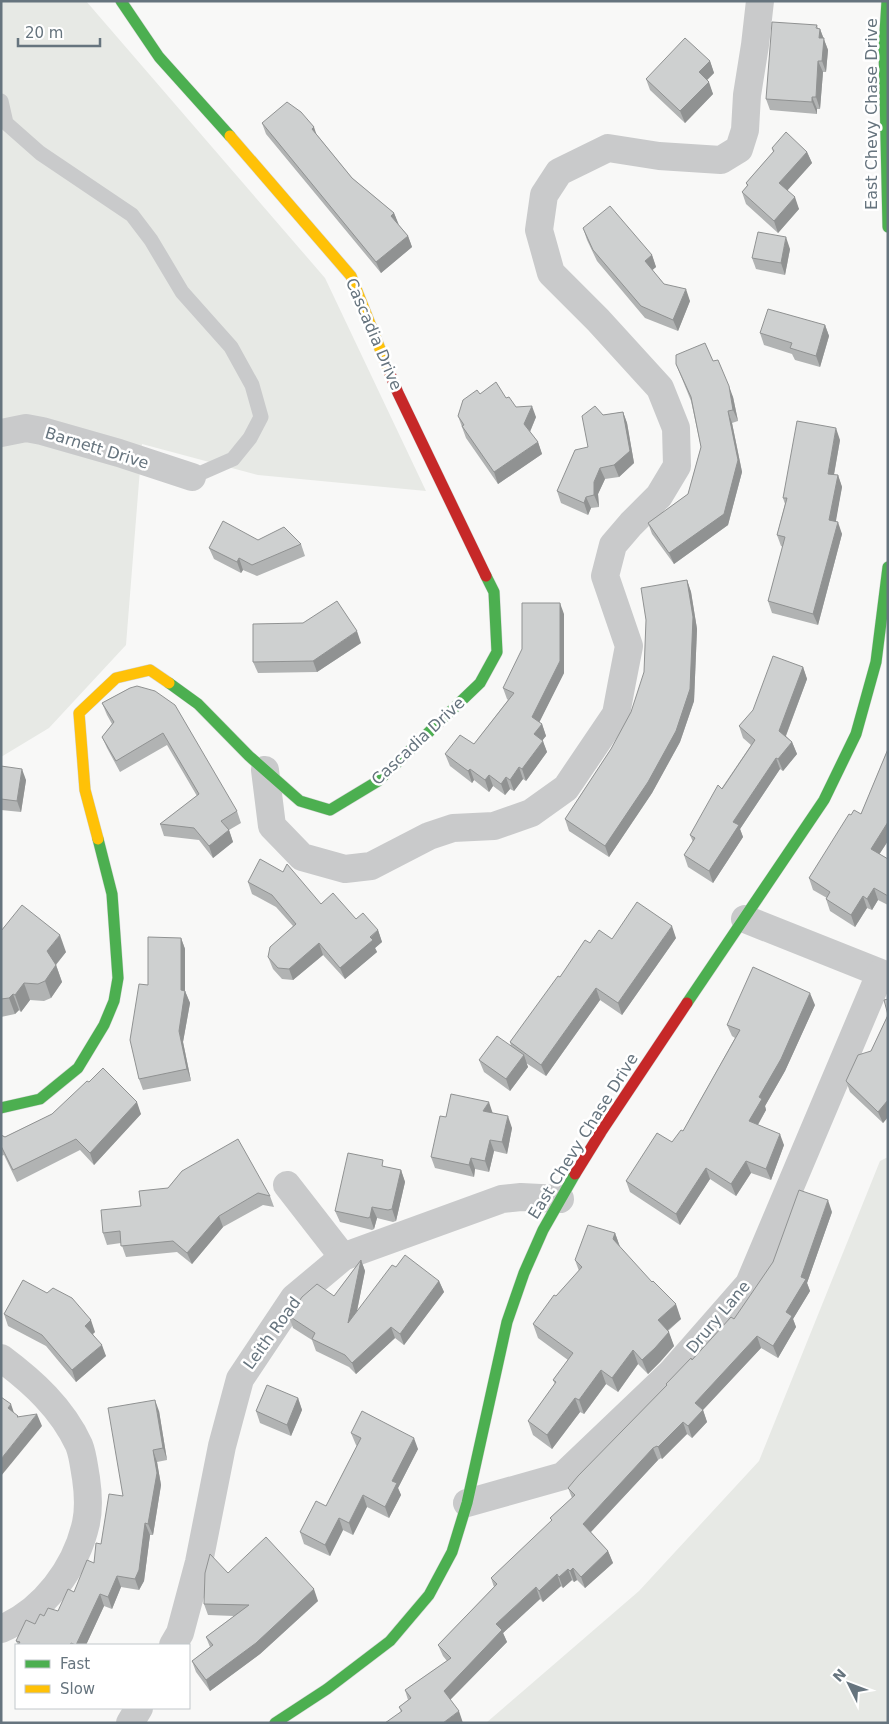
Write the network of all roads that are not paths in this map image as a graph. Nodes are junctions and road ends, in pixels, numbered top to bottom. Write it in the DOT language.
graph roads {
  1 [pos="121,1"];
  2 [pos="760,1"];
  3 [pos="887,1"];
  4 [pos="1,101"];
  5 [pos="888,226"];
  6 [pos="1,433"];
  7 [pos="192,477"];
  8 [pos="888,567"];
  9 [pos="265,770"];
  10 [pos="745,919"];
  11 [pos="884,975"];
  12 [pos="1,1108"];
  13 [pos="287,1186"];
  14 [pos="560,1199"];
  15 [pos="343,1258"];
  16 [pos="1,1358"];
  17 [pos="467,1503"];
  18 [pos="1,1629"];
  19 [pos="174,1644"];
  20 [pos="137,1709"];
  21 [pos="130,1723"];
  22 [pos="275,1723"];
  1 -- 9 [label="street, Cascadia Drive"];
  2 -- 9 [label="street"];
  3 -- 5 [label="street, East Chevy Chase Drive"];
  4 -- 7 [label="lane"];
  6 -- 7 [label="street, Barnett Drive"];
  8 -- 10 [label="street, East Chevy Chase Drive"];
  9 -- 12 [label="street, Cascadia Drive"];
  10 -- 11 [label="street"];
  10 -- 14 [label="street, East Chevy Chase Drive"];
  11 -- 17 [label="street, Drury Lane"];
  13 -- 15 [label="street"];
  14 -- 15 [label="street, Leith Road"];
  14 -- 17 [label="street, East Chevy Chase Drive"];
  15 -- 19 [label="street, Leith Road"];
  16 -- 18 [label="street"];
  17 -- 22 [label="street, East Chevy Chase Drive"];
  20 -- 21 [label="street"];
}
